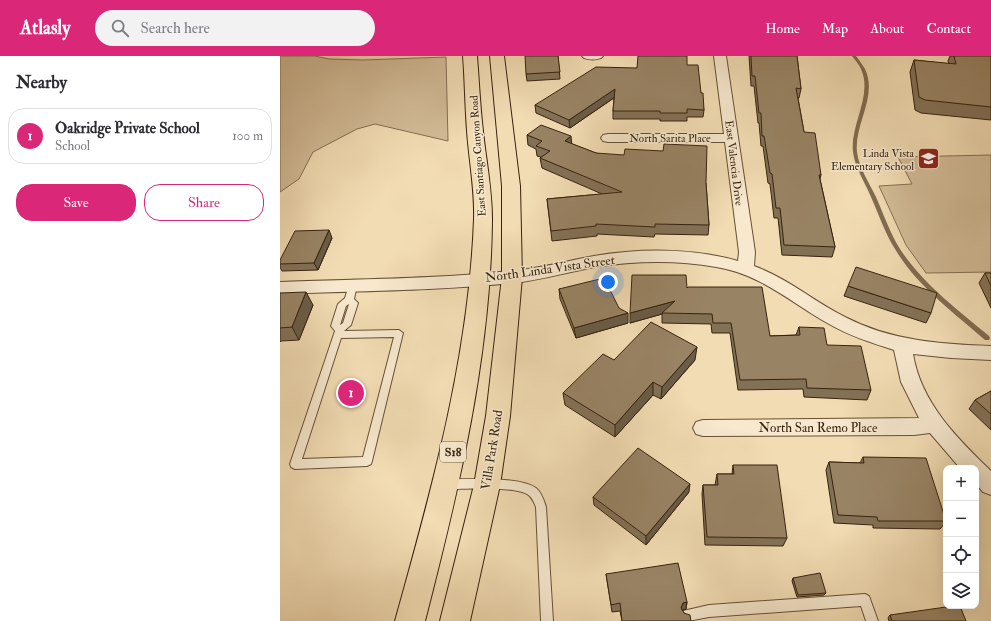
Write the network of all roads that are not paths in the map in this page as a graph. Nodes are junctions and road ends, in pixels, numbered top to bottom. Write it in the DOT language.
graph roads {
  1 [pos="470,56"];
  2 [pos="497,56"];
  3 [pos="588,56"];
  4 [pos="597,56"];
  5 [pos="720,56"];
  6 [pos="608,138"];
  7 [pos="731,138"];
  8 [pos="746,269"];
  9 [pos="512,277"];
  10 [pos="480,280"];
  11 [pos="280,288"];
  12 [pos="351,292"];
  13 [pos="339,333"];
  14 [pos="903,346"];
  15 [pos="991,352"];
  16 [pos="934,424"];
  17 [pos="703,428"];
  18 [pos="971,465"];
  19 [pos="979,473"];
  20 [pos="446,484"];
  21 [pos="487,485"];
  22 [pos="991,485"];
  23 [pos="687,615"];
  24 [pos="410,621"];
  25 [pos="455,621"];
  26 [pos="547,621"];
  27 [pos="872,621"];
  1 -- 10 [label="main road, East Santiago Canyon Road / S18"];
  2 -- 9 [label="main road"];
  3 -- 4 [label="street"];
  5 -- 7 [label="street, East Valencia Drive"];
  6 -- 7 [label="street, North Sarita Place"];
  7 -- 8 [label="street, East Valencia Drive"];
  8 -- 9 [label="street, North Linda Vista Street"];
  8 -- 14 [label="street, North Linda Vista Street"];
  9 -- 10 [label="street, North Linda Vista Street"];
  9 -- 21 [label="main road, Villa Park Road"];
  10 -- 12 [label="street, North Linda Vista Street"];
  10 -- 20 [label="main road, S18"];
  11 -- 12 [label="street, North Linda Vista Street"];
  12 -- 13 [label="lane"];
  13 -- 13 [label="lane"];
  14 -- 15 [label="street, North Linda Vista Street"];
  14 -- 16 [label="street"];
  16 -- 17 [label="street, North San Remo Place"];
  16 -- 18 [label="street"];
  19 -- 22 [label="street"];
  20 -- 21 [label="lane"];
  20 -- 24 [label="main road, S18"];
  21 -- 25 [label="main road, Villa Park Road"];
  21 -- 26 [label="lane"];
  23 -- 27 [label="lane"];
}
